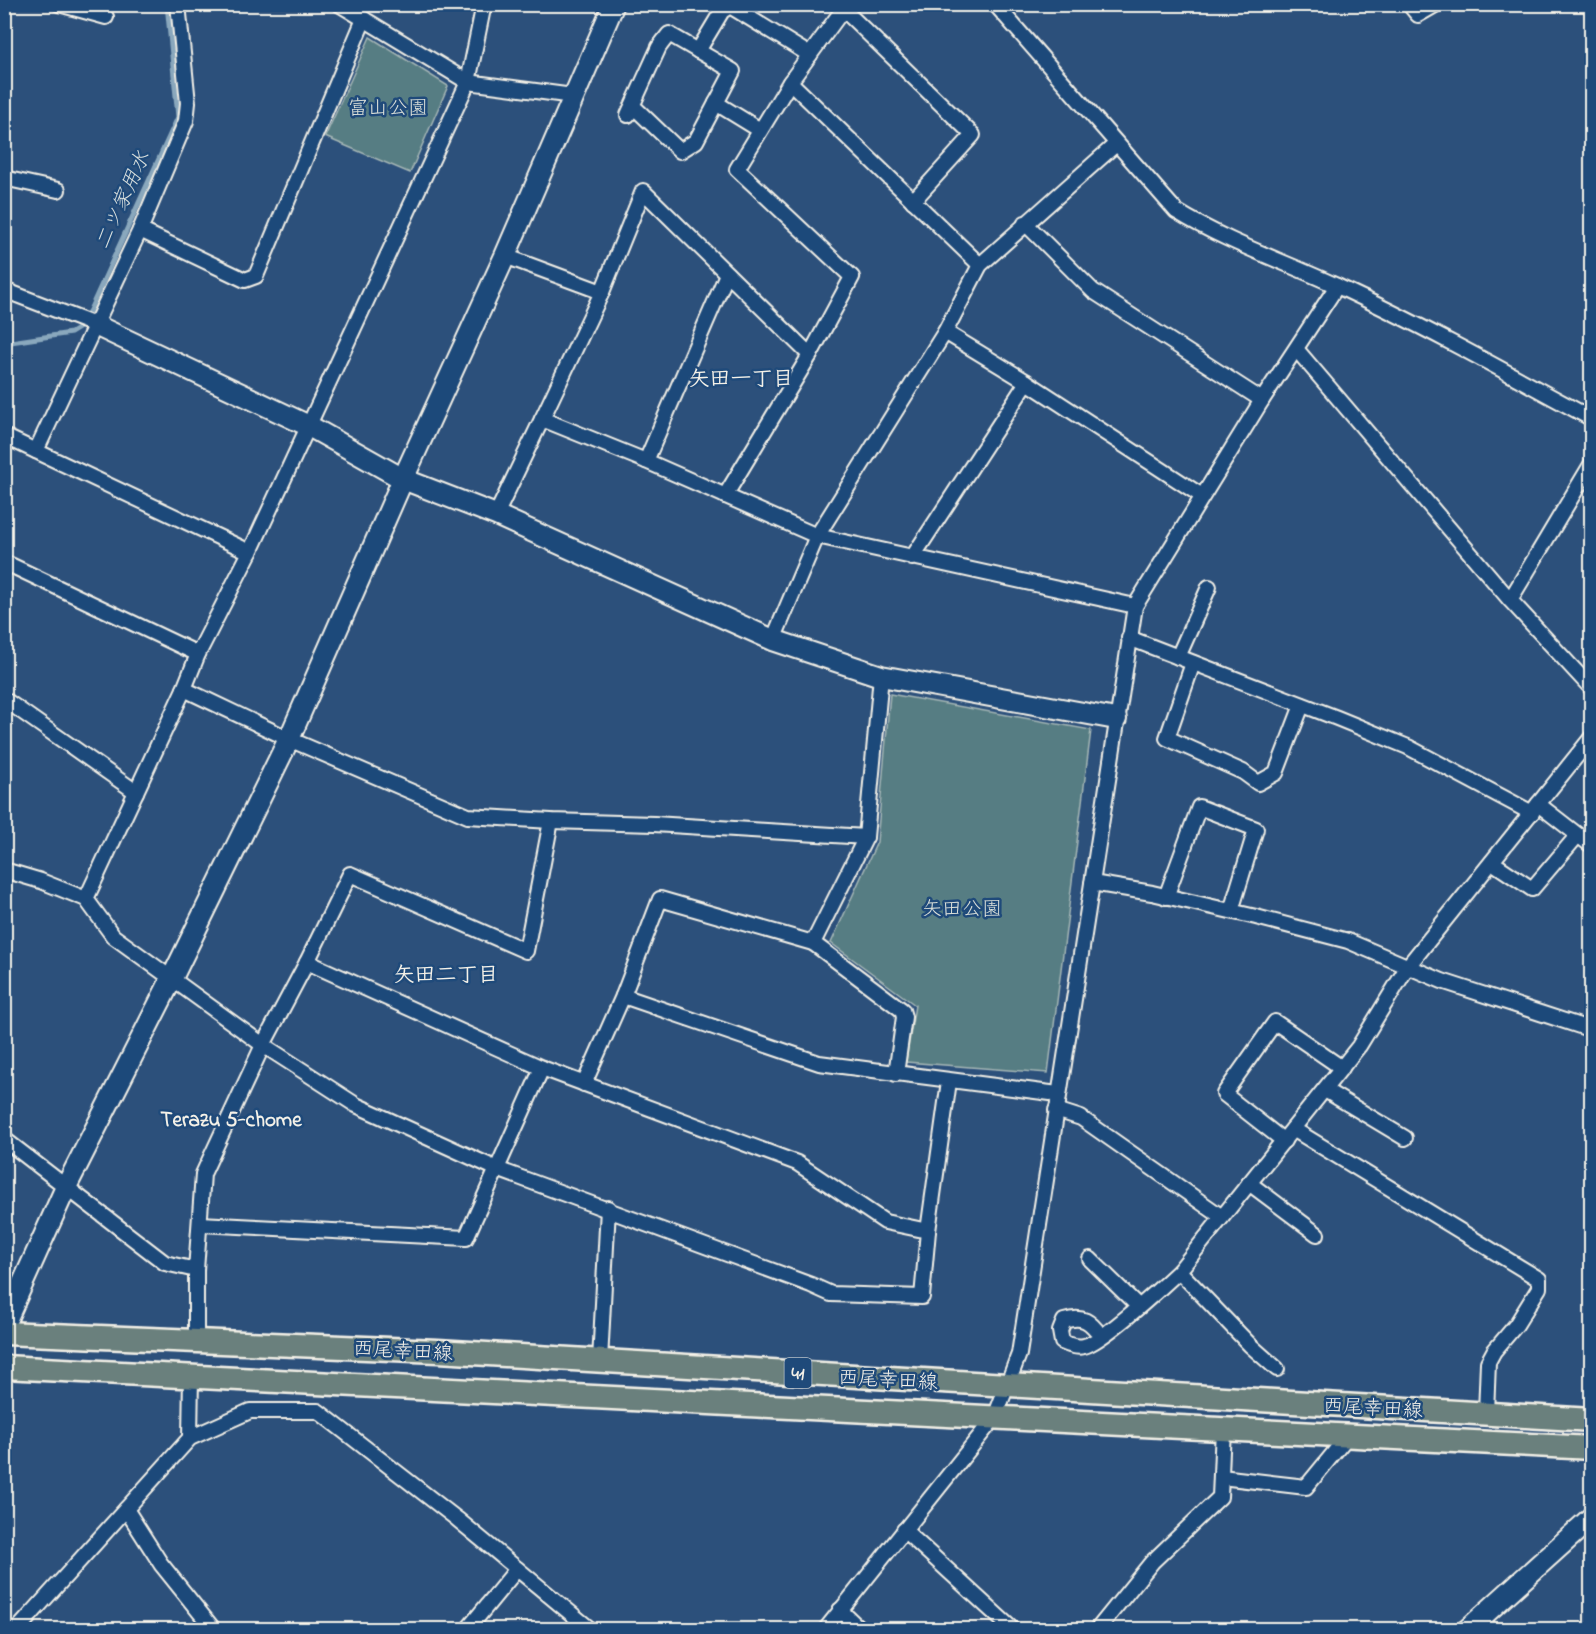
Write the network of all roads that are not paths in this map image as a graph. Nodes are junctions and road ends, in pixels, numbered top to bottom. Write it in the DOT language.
graph roads {
  1 [pos="58,4"];
  2 [pos="178,4"];
  3 [pos="339,4"];
  4 [pos="484,4"];
  5 [pos="614,4"];
  6 [pos="995,4"];
  7 [pos="1409,4"];
  8 [pos="1437,4"];
  9 [pos="845,7"];
  10 [pos="106,18"];
  11 [pos="364,19"];
  12 [pos="698,51"];
  13 [pos="810,55"];
  14 [pos="468,82"];
  15 [pos="790,82"];
  16 [pos="573,96"];
  17 [pos="716,103"];
  18 [pos="760,130"];
  19 [pos="1116,144"];
  20 [pos="4,178"];
  21 [pos="58,190"];
  22 [pos="913,201"];
  23 [pos="1025,223"];
  24 [pos="140,230"];
  25 [pos="505,256"];
  26 [pos="980,265"];
  27 [pos="728,274"];
  28 [pos="1337,286"];
  29 [pos="4,290"];
  30 [pos="602,292"];
  31 [pos="95,325"];
  32 [pos="945,332"];
  33 [pos="1297,350"];
  34 [pos="810,355"];
  35 [pos="1027,382"];
  36 [pos="1262,400"];
  37 [pos="542,419"];
  38 [pos="1592,419"];
  39 [pos="309,426"];
  40 [pos="4,436"];
  41 [pos="36,451"];
  42 [pos="646,461"];
  43 [pos="1592,463"];
  44 [pos="403,478"];
  45 [pos="725,496"];
  46 [pos="1202,496"];
  47 [pos="496,515"];
  48 [pos="817,536"];
  49 [pos="250,552"];
  50 [pos="912,558"];
  51 [pos="4,562"];
  52 [pos="1209,587"];
  53 [pos="1510,600"];
  54 [pos="1135,606"];
  55 [pos="1129,638"];
  56 [pos="773,640"];
  57 [pos="198,654"];
  58 [pos="1178,657"];
  59 [pos="1193,663"];
  60 [pos="881,676"];
  61 [pos="184,689"];
  62 [pos="1592,689"];
  63 [pos="4,699"];
  64 [pos="1302,705"];
  65 [pos="1116,719"];
  66 [pos="1592,737"];
  67 [pos="289,738"];
  68 [pos="135,792"];
  69 [pos="1535,809"];
  70 [pos="551,821"];
  71 [pos="1577,836"];
  72 [pos="866,837"];
  73 [pos="1592,846"];
  74 [pos="1492,862"];
  75 [pos="4,870"];
  76 [pos="1092,883"];
  77 [pos="1166,897"];
  78 [pos="86,899"];
  79 [pos="1231,911"];
  80 [pos="813,943"];
  81 [pos="307,962"];
  82 [pos="1408,966"];
  83 [pos="172,978"];
  84 [pos="623,996"];
  85 [pos="1592,1030"];
  86 [pos="263,1045"];
  87 [pos="542,1068"];
  88 [pos="1342,1068"];
  89 [pos="896,1074"];
  90 [pos="949,1081"];
  91 [pos="584,1084"];
  92 [pos="1324,1090"];
  93 [pos="1058,1094"];
  94 [pos="1056,1110"];
  95 [pos="1293,1129"];
  96 [pos="1405,1138"];
  97 [pos="4,1139"];
  98 [pos="1284,1141"];
  99 [pos="497,1169"];
  100 [pos="1249,1183"];
  101 [pos="66,1188"];
  102 [pos="608,1208"];
  103 [pos="1222,1217"];
  104 [pos="200,1224"];
  105 [pos="928,1231"];
  106 [pos="1317,1234"];
  107 [pos="1090,1259"];
  108 [pos="196,1270"];
  109 [pos="1179,1270"];
  110 [pos="1138,1306"];
  111 [pos="4,1326"];
  112 [pos="4,1333"];
  113 [pos="1101,1336"];
  114 [pos="196,1341"];
  115 [pos="600,1362"];
  116 [pos="4,1367"];
  117 [pos="1277,1370"];
  118 [pos="191,1375"];
  119 [pos="1006,1386"];
  120 [pos="1486,1413"];
  121 [pos="995,1417"];
  122 [pos="1592,1420"];
  123 [pos="1223,1428"];
  124 [pos="1347,1437"];
  125 [pos="190,1438"];
  126 [pos="1592,1448"];
  127 [pos="1221,1477"];
  128 [pos="126,1509"];
  129 [pos="1592,1517"];
  130 [pos="904,1530"];
  131 [pos="517,1569"];
  132 [pos="840,1610"];
  133 [pos="17,1629"];
  134 [pos="213,1629"];
  135 [pos="467,1629"];
  136 [pos="591,1629"];
  137 [pos="825,1629"];
  138 [pos="861,1629"];
  139 [pos="1013,1629"];
  140 [pos="1099,1629"];
  141 [pos="1467,1629"];
  1 -- 10 [label="street"];
  2 -- 24 [label="street"];
  3 -- 11 [label="street"];
  4 -- 14 [label="street"];
  5 -- 16 [label="street"];
  6 -- 19 [label="street"];
  7 -- 8 [label="street"];
  9 -- 13 [label="street"];
  9 -- 22 [label="street"];
  11 -- 14 [label="street"];
  11 -- 24 [label="street"];
  12 -- 13 [label="street"];
  12 -- 17 [label="street"];
  12 -- 17 [label="street"];
  13 -- 15 [label="street"];
  14 -- 16 [label="street"];
  14 -- 39 [label="street"];
  15 -- 18 [label="street"];
  15 -- 22 [label="street"];
  16 -- 25 [label="street"];
  17 -- 18 [label="street"];
  18 -- 34 [label="street"];
  19 -- 23 [label="street"];
  19 -- 28 [label="street"];
  20 -- 21 [label="street"];
  22 -- 26 [label="street"];
  23 -- 26 [label="street"];
  23 -- 36 [label="street"];
  24 -- 31 [label="street"];
  25 -- 30 [label="street"];
  25 -- 44 [label="street"];
  26 -- 32 [label="street"];
  27 -- 30 [label="street"];
  27 -- 34 [label="street"];
  27 -- 42 [label="street"];
  28 -- 33 [label="street"];
  28 -- 38 [label="street"];
  29 -- 31 [label="street"];
  30 -- 37 [label="street"];
  31 -- 39 [label="street"];
  31 -- 41 [label="street"];
  32 -- 35 [label="street"];
  32 -- 48 [label="street"];
  33 -- 36 [label="street"];
  33 -- 53 [label="street"];
  34 -- 45 [label="street"];
  35 -- 46 [label="street"];
  35 -- 50 [label="street"];
  36 -- 46 [label="street"];
  37 -- 42 [label="street"];
  37 -- 47 [label="street"];
  39 -- 44 [label="street"];
  39 -- 49 [label="street"];
  40 -- 41 [label="street"];
  41 -- 49 [label="street"];
  42 -- 45 [label="street"];
  43 -- 53 [label="street"];
  44 -- 47 [label="street"];
  44 -- 67 [label="street"];
  45 -- 48 [label="street"];
  46 -- 54 [label="street"];
  47 -- 56 [label="street"];
  48 -- 50 [label="street"];
  48 -- 56 [label="street"];
  49 -- 57 [label="street"];
  50 -- 54 [label="street"];
  51 -- 57 [label="street"];
  52 -- 58 [label="street"];
  53 -- 62 [label="street"];
  54 -- 55 [label="street"];
  55 -- 58 [label="street"];
  55 -- 65 [label="street"];
  56 -- 60 [label="street"];
  57 -- 61 [label="street"];
  58 -- 59 [label="street"];
  59 -- 64 [label="street"];
  59 -- 64 [label="street"];
  60 -- 65 [label="street"];
  60 -- 72 [label="street"];
  61 -- 67 [label="street"];
  61 -- 68 [label="street"];
  63 -- 68 [label="street"];
  64 -- 69 [label="street"];
  65 -- 76 [label="street"];
  66 -- 69 [label="street"];
  67 -- 70 [label="street"];
  67 -- 83 [label="street"];
  68 -- 78 [label="street"];
  69 -- 71 [label="street"];
  69 -- 74 [label="street"];
  70 -- 72 [label="street"];
  70 -- 81 [label="street"];
  71 -- 73 [label="street"];
  71 -- 74 [label="street"];
  72 -- 80 [label="street"];
  74 -- 82 [label="street"];
  75 -- 78 [label="street"];
  76 -- 77 [label="street"];
  76 -- 93 [label="street"];
  77 -- 79 [label="street"];
  77 -- 79 [label="street"];
  78 -- 83 [label="street"];
  79 -- 82 [label="street"];
  80 -- 84 [label="street"];
  80 -- 89 [label="street"];
  81 -- 86 [label="street"];
  81 -- 87 [label="street"];
  82 -- 85 [label="street"];
  82 -- 88 [label="street"];
  83 -- 86 [label="street"];
  83 -- 101 [label="street"];
  84 -- 89 [label="street"];
  84 -- 91 [label="street"];
  86 -- 99 [label="street"];
  86 -- 104 [label="street"];
  87 -- 91 [label="street"];
  87 -- 99 [label="street"];
  88 -- 92 [label="street"];
  88 -- 98 [label="street"];
  89 -- 90 [label="street"];
  90 -- 93 [label="street"];
  90 -- 105 [label="street"];
  91 -- 105 [label="street"];
  92 -- 95 [label="street"];
  92 -- 96 [label="street"];
  93 -- 94 [label="street"];
  94 -- 103 [label="street"];
  94 -- 119 [label="street"];
  95 -- 98 [label="street"];
  95 -- 120 [label="street"];
  97 -- 101 [label="street"];
  98 -- 100 [label="street"];
  99 -- 102 [label="street"];
  99 -- 104 [label="street"];
  100 -- 103 [label="street"];
  100 -- 106 [label="street"];
  101 -- 108 [label="street"];
  101 -- 111 [label="street"];
  102 -- 105 [label="street"];
  102 -- 115 [label="street"];
  103 -- 109 [label="street"];
  104 -- 108 [label="street"];
  107 -- 110 [label="street"];
  108 -- 114 [label="street"];
  109 -- 110 [label="street"];
  109 -- 117 [label="street"];
  110 -- 113 [label="street"];
  112 -- 114 [label="main road, 西尾幸田線 / 41"];
  114 -- 115 [label="main road, 西尾幸田線 / 41"];
  115 -- 119 [label="main road, 西尾幸田線 / 41"];
  116 -- 118 [label="main road, 西尾幸田線 / 41"];
  118 -- 121 [label="main road, 西尾幸田線 / 41"];
  118 -- 125 [label="street"];
  119 -- 120 [label="main road, 西尾幸田線 / 41"];
  119 -- 121 [label="street"];
  120 -- 122 [label="main road, 西尾幸田線 / 41"];
  121 -- 123 [label="main road, 西尾幸田線 / 41"];
  121 -- 130 [label="street"];
  123 -- 124 [label="main road, 西尾幸田線 / 41"];
  123 -- 127 [label="street"];
  124 -- 126 [label="main road, 西尾幸田線 / 41"];
  124 -- 127 [label="street"];
  125 -- 128 [label="street"];
  125 -- 131 [label="street"];
  127 -- 140 [label="street"];
  128 -- 133 [label="street"];
  128 -- 134 [label="street"];
  129 -- 141 [label="street"];
  130 -- 132 [label="street"];
  130 -- 139 [label="street"];
  131 -- 135 [label="street"];
  131 -- 136 [label="street"];
  132 -- 137 [label="street"];
  132 -- 138 [label="street"];
}
